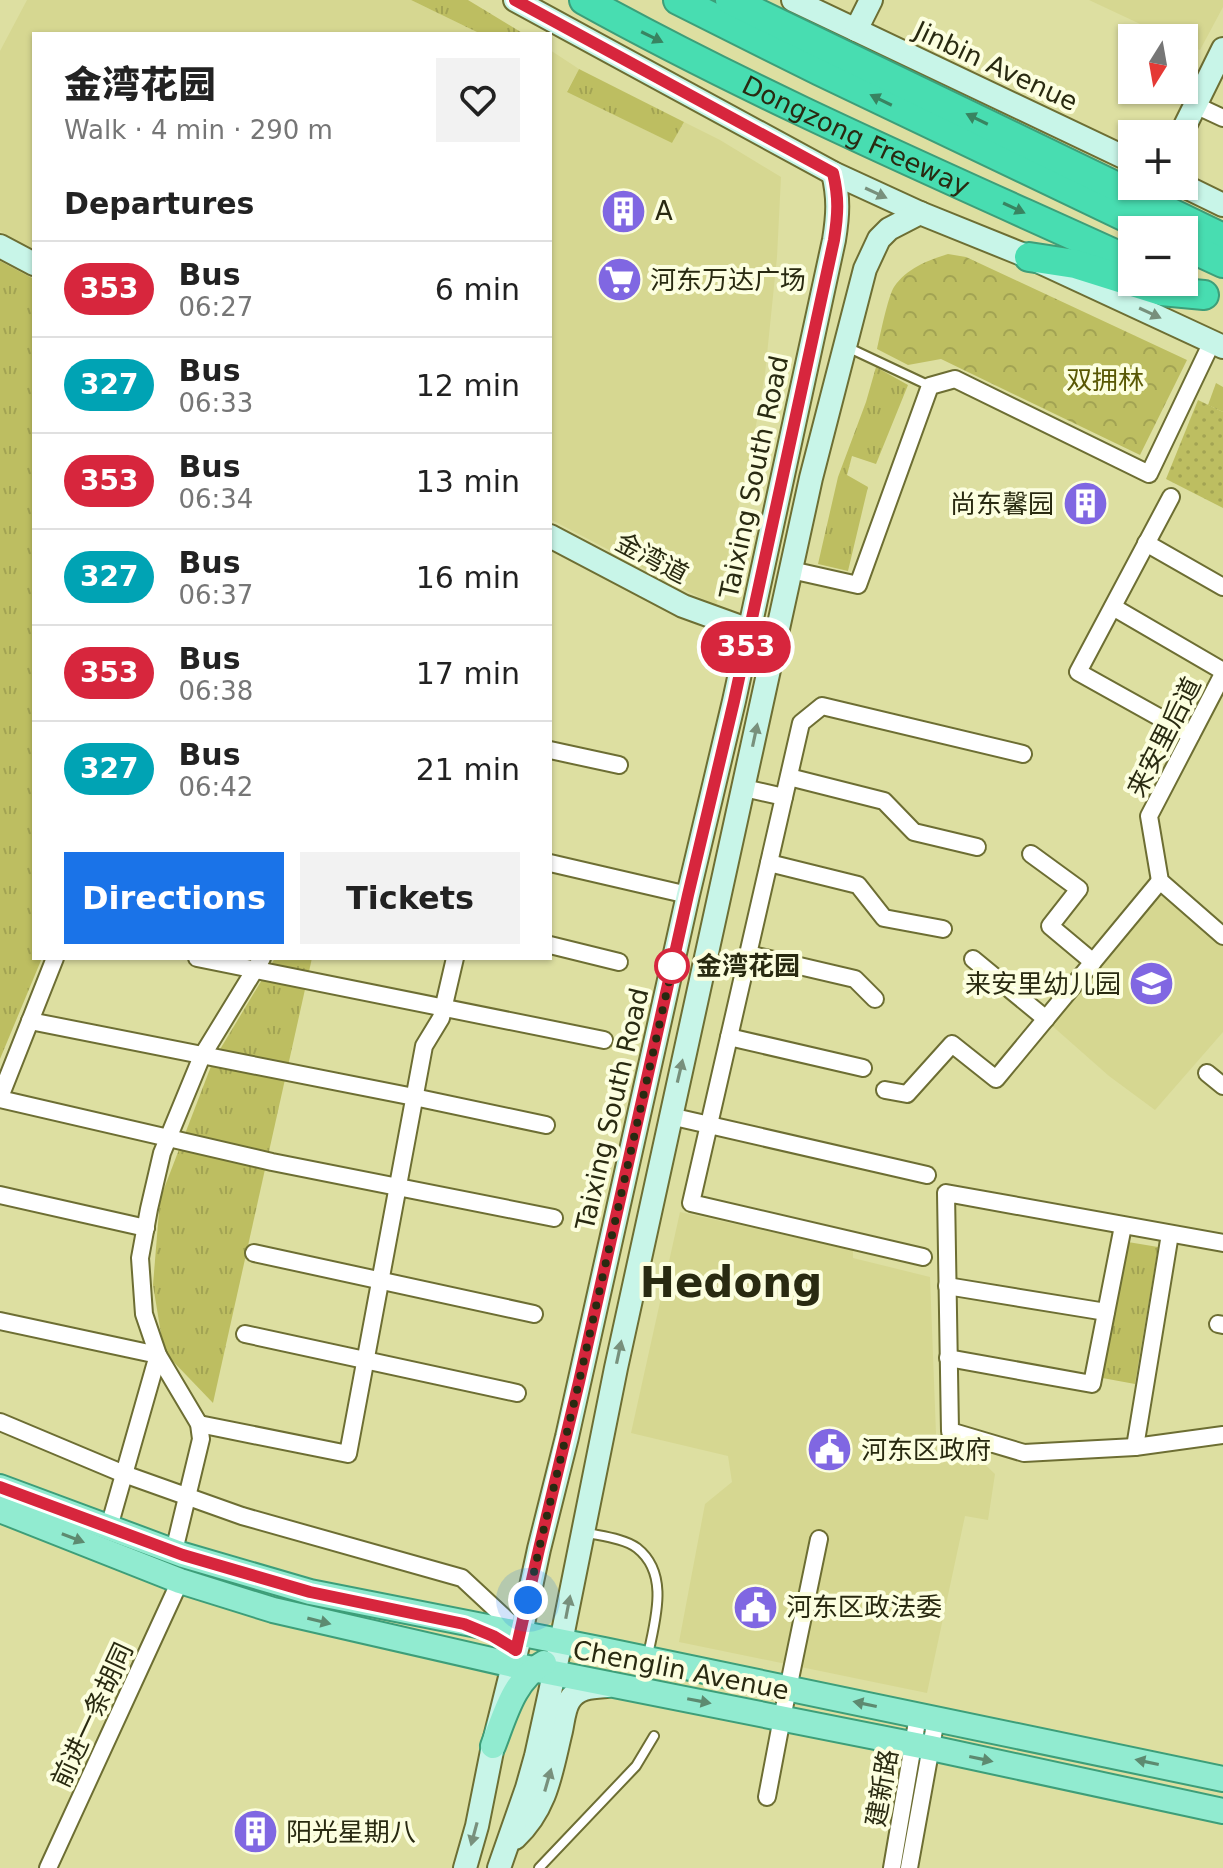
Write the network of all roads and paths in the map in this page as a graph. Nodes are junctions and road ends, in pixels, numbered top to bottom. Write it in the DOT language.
graph roads {
  1 [pos="515,0"];
  2 [pos="584,0"];
  3 [pos="678,0"];
  4 [pos="730,0"];
  5 [pos="793,0"];
  6 [pos="847,0"];
  7 [pos="871,0"];
  8 [pos="847,25"];
  9 [pos="1223,49"];
  10 [pos="1195,105"];
  11 [pos="1223,118"];
  12 [pos="1188,120"];
  13 [pos="1118,154"];
  14 [pos="833,173"];
  15 [pos="1198,193"];
  16 [pos="1223,205"];
  17 [pos="920,213"];
  18 [pos="1124,216"];
  19 [pos="1223,238"];
  20 [pos="0,246"];
  21 [pos="1198,251"];
  22 [pos="1118,256"];
  23 [pos="1029,257"];
  24 [pos="32,263"];
  25 [pos="1223,263"];
  26 [pos="1213,300"];
  27 [pos="1218,345"];
  28 [pos="846,347"];
  29 [pos="930,386"];
  30 [pos="1171,497"];
  31 [pos="552,537"];
  32 [pos="1146,543"];
  33 [pos="791,570"];
  34 [pos="1223,587"];
  35 [pos="1113,607"];
  36 [pos="750,631"];
  37 [pos="776,638"];
  38 [pos="1223,672"];
  39 [pos="1191,735"];
  40 [pos="552,750"];
  41 [pos="1023,754"];
  42 [pos="619,765"];
  43 [pos="789,777"];
  44 [pos="744,788"];
  45 [pos="784,797"];
  46 [pos="977,847"];
  47 [pos="1031,854"];
  48 [pos="552,863"];
  49 [pos="769,863"];
  50 [pos="1160,881"];
  51 [pos="688,895"];
  52 [pos="943,929"];
  53 [pos="1223,936"];
  54 [pos="552,945"];
  55 [pos="748,954"];
  56 [pos="973,959"];
  57 [pos="54,960"];
  58 [pos="217,960"];
  59 [pos="455,960"];
  60 [pos="619,962"];
  61 [pos="1093,962"];
  62 [pos="258,964"];
  63 [pos="875,999"];
  64 [pos="444,1007"];
  65 [pos="1046,1019"];
  66 [pos="30,1021"];
  67 [pos="729,1037"];
  68 [pos="604,1040"];
  69 [pos="202,1056"];
  70 [pos="863,1068"];
  71 [pos="1207,1073"];
  72 [pos="1223,1086"];
  73 [pos="885,1090"];
  74 [pos="414,1097"];
  75 [pos="0,1098"];
  76 [pos="670,1116"];
  77 [pos="546,1125"];
  78 [pos="709,1125"];
  79 [pos="170,1137"];
  80 [pos="927,1175"];
  81 [pos="398,1187"];
  82 [pos="0,1195"];
  83 [pos="554,1218"];
  84 [pos="1123,1226"];
  85 [pos="146,1228"];
  86 [pos="1170,1234"];
  87 [pos="1223,1243"];
  88 [pos="254,1253"];
  89 [pos="923,1257"];
  90 [pos="380,1281"];
  91 [pos="947,1286"];
  92 [pos="1106,1312"];
  93 [pos="534,1314"];
  94 [pos="0,1321"];
  95 [pos="245,1334"];
  96 [pos="158,1355"];
  97 [pos="948,1358"];
  98 [pos="365,1360"];
  99 [pos="517,1393"];
  100 [pos="0,1422"];
  101 [pos="199,1424"];
  102 [pos="1223,1435"];
  103 [pos="1135,1447"];
  104 [pos="124,1474"];
  105 [pos="0,1487"];
  106 [pos="187,1496"];
  107 [pos="0,1510"];
  108 [pos="109,1527"];
  109 [pos="583,1532"];
  110 [pos="819,1539"];
  111 [pos="174,1551"];
  112 [pos="180,1581"];
  113 [pos="537,1656"];
  114 [pos="638,1658"];
  115 [pos="622,1686"];
  116 [pos="787,1688"];
  117 [pos="782,1718"];
  118 [pos="927,1718"];
  119 [pos="654,1736"];
  120 [pos="493,1746"];
  121 [pos="922,1746"];
  122 [pos="1223,1779"];
  123 [pos="767,1797"];
  124 [pos="1223,1811"];
  125 [pos="508,1844"];
  126 [pos="48,1868"];
  127 [pos="465,1868"];
  128 [pos="499,1868"];
  129 [pos="539,1868"];
  130 [pos="892,1868"];
  131 [pos="909,1868"];
  1 -- 14 [label="main road"];
  2 -- 22 [label="highway, Dongzong Freeway, one-way"];
  18 -- 3 [label="highway, Dongzong Freeway, one-way"];
  19 -- 4 [label="highway, one-way"];
  5 -- 8 [label="main road, Jinbin Avenue"];
  6 -- 8 [label="main road"];
  7 -- 8 [label="main road"];
  8 -- 13 [label="main road, Jinbin Avenue"];
  9 -- 10 [label="main road"];
  10 -- 11 [label="street"];
  10 -- 12 [label="main road"];
  14 -- 17 [label="main road, one-way"];
  14 -- 36 [label="main road, Taixing South Road"];
  15 -- 16 [label="main road"];
  17 -- 23 [label="main road"];
  17 -- 28 [label="main road"];
  20 -- 24 [label="main road"];
  21 -- 25 [label="highway"];
  23 -- 26 [label="highway"];
  23 -- 27 [label="main road, one-way"];
  27 -- 29 [label="street"];
  28 -- 29 [label="lane"];
  28 -- 33 [label="main road"];
  29 -- 33 [label="street"];
  30 -- 32 [label="street"];
  31 -- 36 [label="main road, 金湾道"];
  32 -- 34 [label="street"];
  32 -- 35 [label="street"];
  33 -- 37 [label="main road"];
  35 -- 38 [label="street"];
  35 -- 39 [label="street"];
  36 -- 37 [label="main road, 金湾道"];
  36 -- 51 [label="main road, Taixing South Road"];
  44 -- 37 [label="main road, one-way"];
  38 -- 39 [label="street, 来安里后道"];
  39 -- 50 [label="street, 来安里后道"];
  40 -- 42 [label="street"];
  41 -- 43 [label="street"];
  43 -- 45 [label="street"];
  43 -- 46 [label="street"];
  44 -- 45 [label="street"];
  76 -- 44 [label="main road, one-way"];
  45 -- 49 [label="street"];
  47 -- 61 [label="street"];
  48 -- 51 [label="street"];
  49 -- 52 [label="street"];
  49 -- 55 [label="street"];
  50 -- 53 [label="street"];
  50 -- 61 [label="street"];
  51 -- 113 [label="main road, Taixing South Road"];
  54 -- 60 [label="street"];
  55 -- 63 [label="street"];
  55 -- 67 [label="street"];
  56 -- 65 [label="street"];
  57 -- 66 [label="street"];
  58 -- 62 [label="street"];
  59 -- 64 [label="street"];
  61 -- 65 [label="street"];
  62 -- 64 [label="street"];
  62 -- 69 [label="street"];
  64 -- 68 [label="street"];
  64 -- 74 [label="street"];
  65 -- 73 [label="street"];
  66 -- 69 [label="street"];
  66 -- 75 [label="street"];
  67 -- 70 [label="street"];
  67 -- 78 [label="street"];
  69 -- 74 [label="street"];
  69 -- 79 [label="street"];
  71 -- 72 [label="street"];
  74 -- 77 [label="street"];
  74 -- 81 [label="street"];
  75 -- 79 [label="street"];
  76 -- 78 [label="street"];
  109 -- 76 [label="main road, one-way"];
  78 -- 80 [label="street"];
  78 -- 89 [label="street"];
  79 -- 81 [label="street"];
  79 -- 85 [label="street"];
  81 -- 83 [label="street"];
  81 -- 90 [label="street"];
  82 -- 85 [label="street"];
  84 -- 86 [label="street"];
  84 -- 91 [label="street"];
  84 -- 92 [label="street"];
  85 -- 96 [label="street"];
  86 -- 87 [label="street"];
  86 -- 103 [label="street"];
  88 -- 90 [label="street"];
  90 -- 93 [label="street"];
  90 -- 98 [label="street"];
  91 -- 92 [label="street"];
  91 -- 97 [label="street"];
  92 -- 97 [label="street"];
  94 -- 96 [label="street"];
  95 -- 98 [label="street"];
  96 -- 101 [label="street"];
  96 -- 104 [label="street"];
  97 -- 103 [label="street"];
  98 -- 99 [label="street"];
  98 -- 101 [label="street"];
  100 -- 104 [label="street"];
  101 -- 106 [label="street"];
  102 -- 103 [label="street"];
  104 -- 106 [label="street"];
  104 -- 108 [label="street"];
  105 -- 108 [label="main road, Chenglin Avenue"];
  106 -- 111 [label="street"];
  106 -- 113 [label="street"];
  107 -- 112 [label="main road, Chenglin Avenue, one-way"];
  108 -- 111 [label="main road, Chenglin Avenue"];
  113 -- 109 [label="main road, one-way"];
  109 -- 114 [label="lane"];
  110 -- 116 [label="street"];
  111 -- 113 [label="main road, Chenglin Avenue"];
  112 -- 113 [label="main road, Chenglin Avenue, one-way"];
  112 -- 126 [label="street, 前进一条胡同"];
  113 -- 114 [label="main road, Chenglin Avenue"];
  113 -- 115 [label="main road, Chenglin Avenue"];
  113 -- 120 [label="main road"];
  113 -- 125 [label="main road"];
  114 -- 116 [label="main road, Chenglin Avenue"];
  115 -- 117 [label="main road, Chenglin Avenue, one-way"];
  125 -- 115 [label="main road, one-way"];
  116 -- 117 [label="street"];
  118 -- 116 [label="main road, Chenglin Avenue, one-way"];
  117 -- 121 [label="main road, Chenglin Avenue"];
  117 -- 123 [label="street"];
  118 -- 121 [label="street, 建新路"];
  122 -- 118 [label="main road, Chenglin Avenue, one-way"];
  119 -- 129 [label="lane"];
  120 -- 127 [label="main road, one-way"];
  121 -- 124 [label="main road, Chenglin Avenue, one-way"];
  121 -- 130 [label="street, 建新路"];
  121 -- 131 [label="street, 建新路"];
  125 -- 128 [label="main road"];
}
